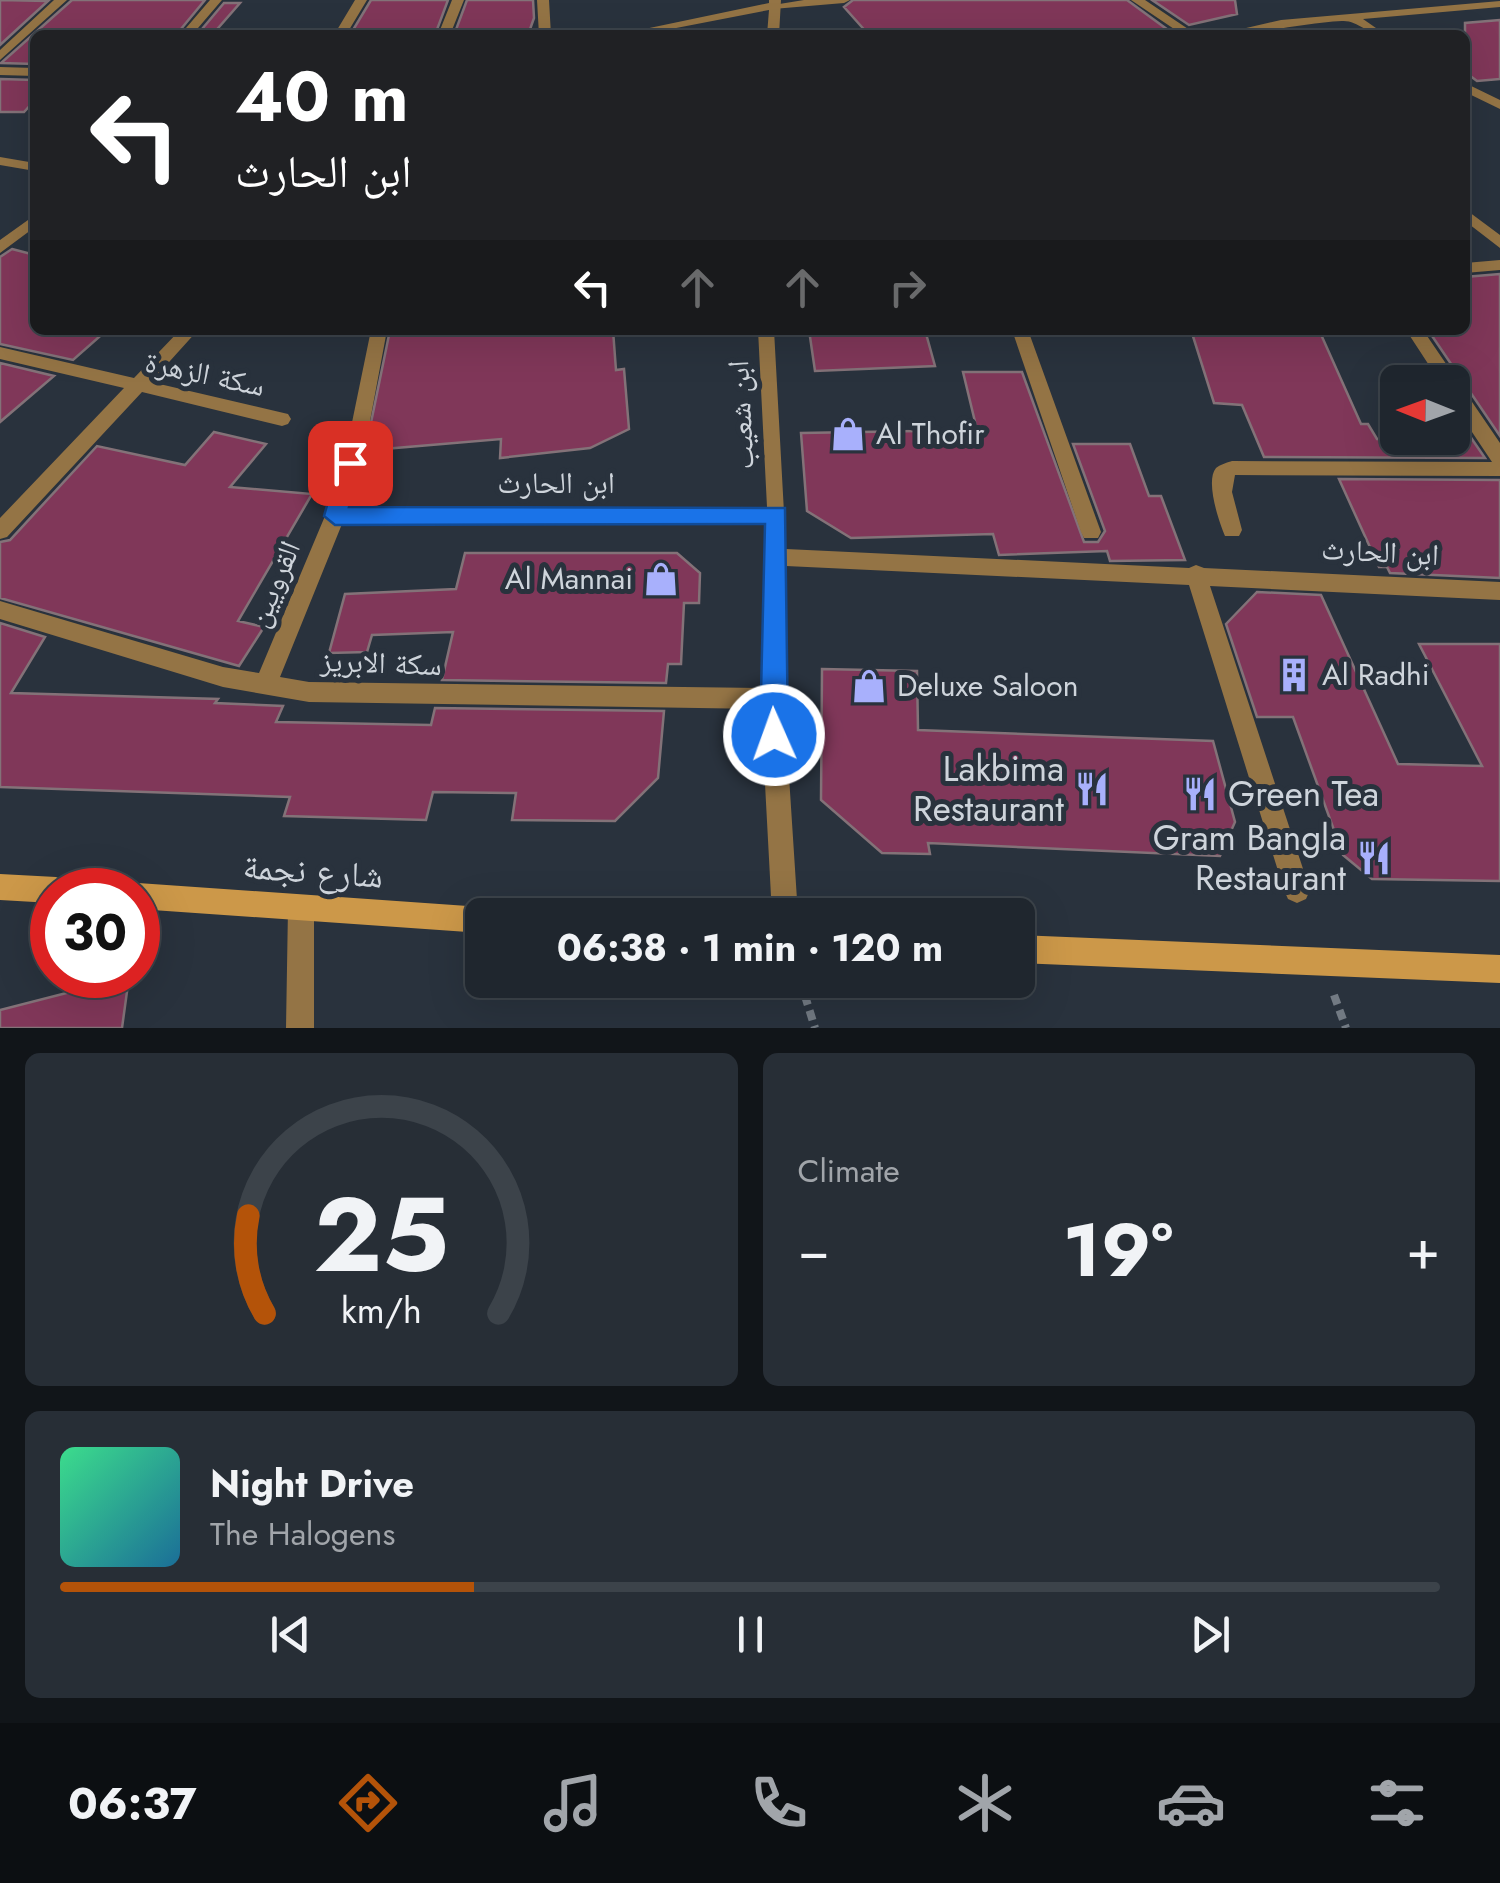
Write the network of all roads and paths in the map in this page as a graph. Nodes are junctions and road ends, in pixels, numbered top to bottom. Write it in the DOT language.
graph roads {
  1 [pos="61,0"];
  2 [pos="216,0"];
  3 [pos="360,0"];
  4 [pos="458,0"];
  5 [pos="543,0"];
  6 [pos="844,0"];
  7 [pos="1137,0"];
  8 [pos="1354,0"];
  9 [pos="774,3"];
  10 [pos="1500,4"];
  11 [pos="1376,15"];
  12 [pos="1353,18"];
  13 [pos="190,30"];
  14 [pos="343,30"];
  15 [pos="446,30"];
  16 [pos="545,30"];
  17 [pos="646,30"];
  18 [pos="773,30"];
  19 [pos="1182,30"];
  20 [pos="1247,30"];
  21 [pos="1372,30"];
  22 [pos="0,56"];
  23 [pos="0,71"];
  24 [pos="30,72"];
  25 [pos="1470,90"];
  26 [pos="1500,106"];
  27 [pos="0,160"];
  28 [pos="30,166"];
  29 [pos="1470,217"];
  30 [pos="30,223"];
  31 [pos="1500,243"];
  32 [pos="0,248"];
  33 [pos="1500,265"];
  34 [pos="1470,268"];
  35 [pos="185,335"];
  36 [pos="378,335"];
  37 [pos="766,335"];
  38 [pos="1022,335"];
  39 [pos="1417,335"];
  40 [pos="0,353"];
  41 [pos="1438,365"];
  42 [pos="135,388"];
  43 [pos="1470,413"];
  44 [pos="282,419"];
  45 [pos="1500,458"];
  46 [pos="1500,469"];
  47 [pos="777,515"];
  48 [pos="335,516"];
  49 [pos="1232,530"];
  50 [pos="0,531"];
  51 [pos="1091,532"];
  52 [pos="776,558"];
  53 [pos="1196,574"];
  54 [pos="1500,591"];
  55 [pos="0,610"];
  56 [pos="265,686"];
  57 [pos="772,699"];
  58 [pos="0,887"];
  59 [pos="30,889"];
  60 [pos="1297,890"];
  61 [pos="160,898"];
  62 [pos="784,898"];
  63 [pos="301,908"];
  64 [pos="465,919"];
  65 [pos="1035,950"];
  66 [pos="1500,969"];
  67 [pos="806,998"];
  68 [pos="300,1028"];
  69 [pos="815,1028"];
  1 -- 22 [label="street"];
  2 -- 13 [label="street"];
  3 -- 14 [label="street"];
  4 -- 15 [label="street"];
  5 -- 16 [label="street"];
  6 -- 9 [label="street"];
  7 -- 19 [label="street"];
  8 -- 11 [label="street"];
  9 -- 17 [label="street"];
  9 -- 18 [label="street"];
  10 -- 11 [label="street"];
  11 -- 12 [label="street"];
  12 -- 20 [label="street"];
  12 -- 21 [label="street"];
  23 -- 24 [label="street"];
  25 -- 26 [label="street"];
  27 -- 28 [label="street"];
  29 -- 31 [label="street"];
  30 -- 32 [label="street"];
  33 -- 34 [label="street"];
  35 -- 42 [label="street"];
  36 -- 48 [label="street, القرويين"];
  37 -- 47 [label="street, ابن شعيب"];
  38 -- 51 [label="street"];
  39 -- 41 [label="street"];
  40 -- 42 [label="street, سكة الزهرة"];
  42 -- 44 [label="street, سكة الزهرة"];
  42 -- 50 [label="street"];
  43 -- 45 [label="street"];
  46 -- 49 [label="street"];
  47 -- 48 [label="street, ابن الحارث"];
  47 -- 52 [label="street, ابن شعيب"];
  48 -- 56 [label="street, القرويين"];
  52 -- 53 [label="street, ابن الحارث"];
  52 -- 57 [label="street, ابن شعيب"];
  53 -- 54 [label="street, ابن الحارث"];
  53 -- 60 [label="street"];
  55 -- 56 [label="street, سكة الابريز"];
  56 -- 57 [label="street, سكة الابريز"];
  57 -- 62 [label="street, ابن شعيب"];
  58 -- 59 [label="main road"];
  61 -- 63 [label="main road, شارع نجمة"];
  63 -- 64 [label="main road, شارع نجمة"];
  63 -- 68 [label="street"];
  65 -- 66 [label="main road"];
  67 -- 69 [label="path"];
}
